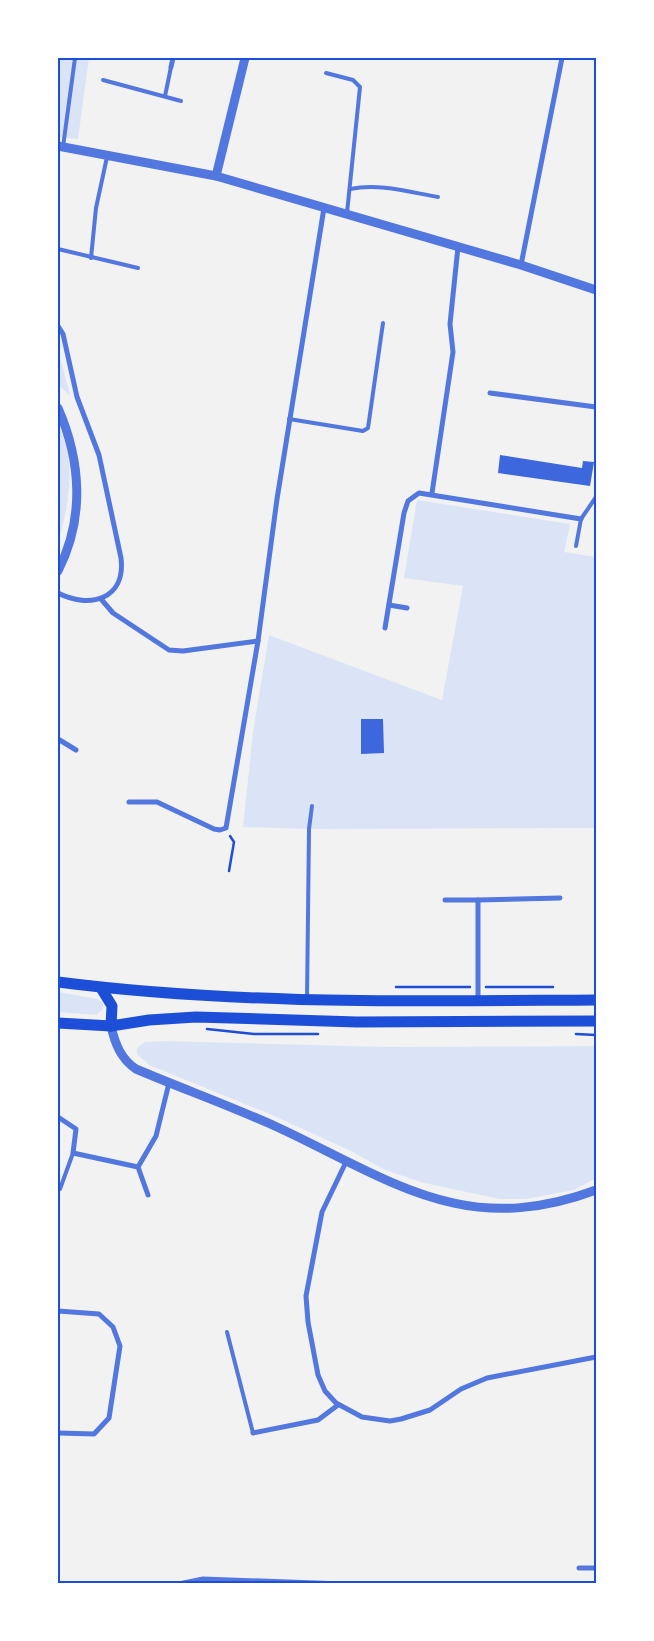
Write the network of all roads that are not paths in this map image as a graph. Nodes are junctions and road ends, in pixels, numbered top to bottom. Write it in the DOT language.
graph roads {
  1 [pos="75,58"];
  2 [pos="174,58"];
  3 [pos="245,58"];
  4 [pos="562,58"];
  5 [pos="171,67"];
  6 [pos="326,73"];
  7 [pos="103,80"];
  8 [pos="165,96"];
  9 [pos="181,101"];
  10 [pos="60,146"];
  11 [pos="107,155"];
  12 [pos="216,176"];
  13 [pos="350,189"];
  14 [pos="438,197"];
  15 [pos="324,208"];
  16 [pos="346,216"];
  17 [pos="458,247"];
  18 [pos="58,248"];
  19 [pos="91,258"];
  20 [pos="521,265"];
  21 [pos="138,268"];
  22 [pos="596,290"];
  23 [pos="383,323"];
  24 [pos="58,326"];
  25 [pos="490,393"];
  26 [pos="596,406"];
  27 [pos="58,408"];
  28 [pos="289,419"];
  29 [pos="596,491"];
  30 [pos="432,493"];
  31 [pos="581,519"];
  32 [pos="576,546"];
  33 [pos="58,571"];
  34 [pos="58,593"];
  35 [pos="101,599"];
  36 [pos="389,605"];
  37 [pos="407,608"];
  38 [pos="385,628"];
  39 [pos="258,642"];
  40 [pos="58,739"];
  41 [pos="76,750"];
  42 [pos="130,802"];
  43 [pos="312,806"];
  44 [pos="560,898"];
  45 [pos="445,900"];
  46 [pos="478,900"];
  47 [pos="58,982"];
  48 [pos="101,988"];
  49 [pos="478,1000"];
  50 [pos="596,1000"];
  51 [pos="307,1001"];
  52 [pos="596,1021"];
  53 [pos="58,1023"];
  54 [pos="112,1026"];
  55 [pos="169,1083"];
  56 [pos="58,1117"];
  57 [pos="73,1153"];
  58 [pos="346,1162"];
  59 [pos="138,1167"];
  60 [pos="58,1189"];
  61 [pos="596,1190"];
  62 [pos="148,1195"];
  63 [pos="58,1311"];
  64 [pos="227,1332"];
  65 [pos="596,1357"];
  66 [pos="338,1405"];
  67 [pos="58,1432"];
  68 [pos="253,1433"];
  69 [pos="579,1568"];
  70 [pos="596,1568"];
  71 [pos="179,1584"];
  72 [pos="343,1584"];
  1 -- 10 [label="lane"];
  2 -- 5 [label="street"];
  3 -- 12 [label="street"];
  4 -- 20 [label="street"];
  5 -- 8 [label="lane"];
  6 -- 13 [label="lane"];
  7 -- 8 [label="lane"];
  8 -- 9 [label="lane"];
  10 -- 11 [label="street"];
  11 -- 12 [label="street"];
  11 -- 19 [label="lane"];
  12 -- 15 [label="street"];
  13 -- 14 [label="lane"];
  13 -- 16 [label="lane"];
  15 -- 16 [label="street"];
  15 -- 28 [label="street"];
  16 -- 17 [label="street"];
  17 -- 20 [label="street"];
  17 -- 30 [label="street"];
  18 -- 19 [label="lane"];
  19 -- 21 [label="lane"];
  20 -- 22 [label="street"];
  23 -- 28 [label="lane"];
  24 -- 35 [label="street"];
  25 -- 26 [label="street"];
  27 -- 33 [label="street"];
  28 -- 39 [label="street"];
  29 -- 31 [label="lane"];
  30 -- 31 [label="street"];
  30 -- 36 [label="street"];
  31 -- 32 [label="lane"];
  34 -- 35 [label="street"];
  35 -- 39 [label="street"];
  36 -- 37 [label="street"];
  36 -- 38 [label="street"];
  39 -- 42 [label="street"];
  40 -- 41 [label="street"];
  43 -- 51 [label="lane"];
  44 -- 46 [label="street"];
  45 -- 46 [label="street"];
  46 -- 49 [label="street"];
  47 -- 48 [label="main road"];
  48 -- 51 [label="main road"];
  48 -- 54 [label="main road"];
  49 -- 50 [label="main road"];
  49 -- 51 [label="main road"];
  52 -- 54 [label="main road"];
  53 -- 54 [label="main road"];
  54 -- 55 [label="street"];
  55 -- 58 [label="street"];
  55 -- 59 [label="street"];
  56 -- 57 [label="street"];
  57 -- 59 [label="street"];
  57 -- 60 [label="lane"];
  58 -- 61 [label="street"];
  58 -- 66 [label="street"];
  59 -- 62 [label="street"];
  63 -- 67 [label="street"];
  64 -- 68 [label="lane"];
  65 -- 66 [label="street"];
  66 -- 68 [label="street"];
  69 -- 70 [label="street"];
  71 -- 72 [label="street"];
}
